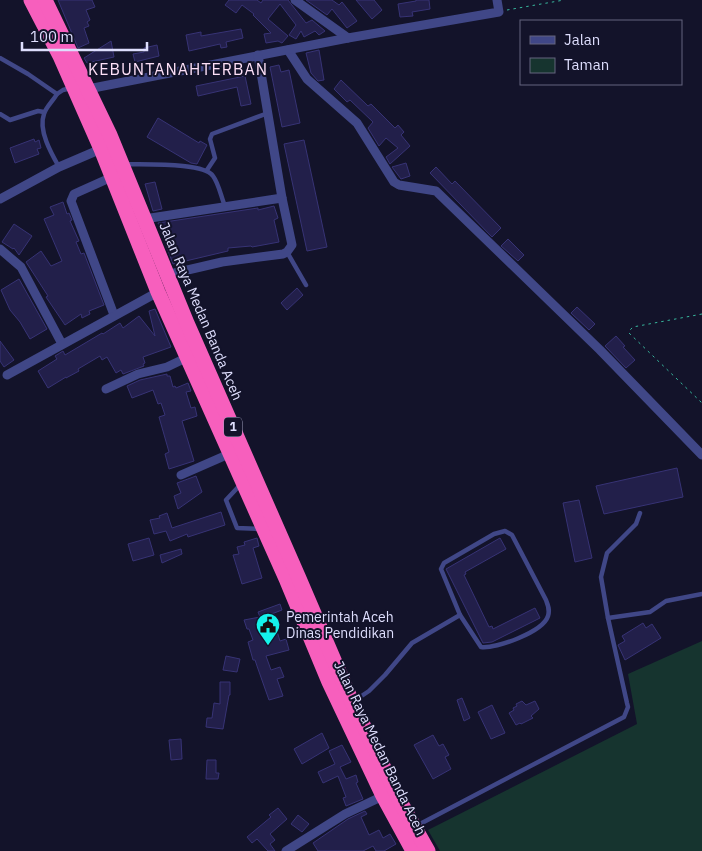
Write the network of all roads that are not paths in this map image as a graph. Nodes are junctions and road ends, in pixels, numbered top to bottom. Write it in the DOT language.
graph roads {
  1 [pos="31,0"];
  2 [pos="45,0"];
  3 [pos="295,0"];
  4 [pos="497,0"];
  5 [pos="348,38"];
  6 [pos="288,50"];
  7 [pos="258,55"];
  8 [pos="0,58"];
  9 [pos="81,88"];
  10 [pos="57,94"];
  11 [pos="44,112"];
  12 [pos="268,113"];
  13 [pos="0,114"];
  14 [pos="101,149"];
  15 [pos="122,164"];
  16 [pos="59,167"];
  17 [pos="207,170"];
  18 [pos="119,182"];
  19 [pos="0,198"];
  20 [pos="282,198"];
  21 [pos="225,206"];
  22 [pos="144,219"];
  23 [pos="0,249"];
  24 [pos="287,252"];
  25 [pos="166,275"];
  26 [pos="306,285"];
  27 [pos="158,292"];
  28 [pos="114,315"];
  29 [pos="62,344"];
  30 [pos="188,357"];
  31 [pos="7,375"];
  32 [pos="106,389"];
  33 [pos="217,408"];
  34 [pos="229,454"];
  35 [pos="702,455"];
  36 [pos="181,475"];
  37 [pos="242,482"];
  38 [pos="640,513"];
  39 [pos="263,529"];
  40 [pos="292,578"];
  41 [pos="702,594"];
  42 [pos="460,615"];
  43 [pos="608,618"];
  44 [pos="352,702"];
  45 [pos="383,796"];
  46 [pos="414,827"];
  47 [pos="286,851"];
  48 [pos="413,851"];
  49 [pos="428,851"];
  1 -- 9 [label="highway, Jalan Raya Medan Banda Aceh / 1"];
  2 -- 9 [label="highway, Jalan Raya Medan Banda Aceh / 1"];
  3 -- 5 [label="street"];
  4 -- 5 [label="street"];
  5 -- 6 [label="street"];
  6 -- 7 [label="street"];
  6 -- 35 [label="street"];
  7 -- 9 [label="street"];
  7 -- 12 [label="street"];
  8 -- 10 [label="lane"];
  9 -- 10 [label="lane"];
  9 -- 14 [label="highway, Jalan Raya Medan Banda Aceh / 1"];
  9 -- 15 [label="highway, Jalan Raya Medan Banda Aceh / 1"];
  10 -- 11 [label="lane"];
  11 -- 13 [label="lane"];
  11 -- 16 [label="lane"];
  12 -- 17 [label="lane"];
  12 -- 20 [label="street"];
  14 -- 16 [label="street"];
  14 -- 18 [label="highway, Jalan Raya Medan Banda Aceh / 1"];
  15 -- 17 [label="lane"];
  15 -- 18 [label="highway, Jalan Raya Medan Banda Aceh / 1"];
  16 -- 19 [label="street"];
  17 -- 21 [label="lane"];
  18 -- 22 [label="highway, Jalan Raya Medan Banda Aceh / 1"];
  18 -- 27 [label="highway, Jalan Raya Medan Banda Aceh / 1"];
  18 -- 28 [label="street"];
  20 -- 21 [label="street"];
  20 -- 24 [label="street"];
  21 -- 22 [label="street"];
  22 -- 25 [label="highway, Jalan Raya Medan Banda Aceh / 1"];
  23 -- 29 [label="street"];
  24 -- 25 [label="street"];
  24 -- 26 [label="lane"];
  25 -- 33 [label="highway, Jalan Raya Medan Banda Aceh / 1"];
  27 -- 28 [label="street"];
  27 -- 30 [label="highway, Jalan Raya Medan Banda Aceh / 1"];
  28 -- 29 [label="street"];
  29 -- 31 [label="street"];
  30 -- 32 [label="street"];
  30 -- 33 [label="highway, Jalan Raya Medan Banda Aceh / 1"];
  33 -- 34 [label="highway, Jalan Raya Medan Banda Aceh / 1"];
  33 -- 40 [label="highway, Jalan Raya Medan Banda Aceh / 1"];
  34 -- 36 [label="street"];
  34 -- 37 [label="highway, Jalan Raya Medan Banda Aceh / 1"];
  37 -- 39 [label="highway, Jalan Raya Medan Banda Aceh / 1"];
  37 -- 39 [label="lane"];
  38 -- 43 [label="lane"];
  39 -- 40 [label="highway, Jalan Raya Medan Banda Aceh / 1"];
  40 -- 44 [label="highway, Jalan Raya Medan Banda Aceh / 1"];
  40 -- 45 [label="highway, Jalan Raya Medan Banda Aceh / 1"];
  41 -- 43 [label="lane"];
  42 -- 42 [label="lane"];
  42 -- 44 [label="lane"];
  43 -- 46 [label="lane"];
  44 -- 46 [label="highway, Jalan Raya Medan Banda Aceh / 1"];
  45 -- 47 [label="street"];
  45 -- 48 [label="highway, Jalan Raya Medan Banda Aceh / 1"];
  46 -- 49 [label="highway, Jalan Raya Medan Banda Aceh / 1"];
}
